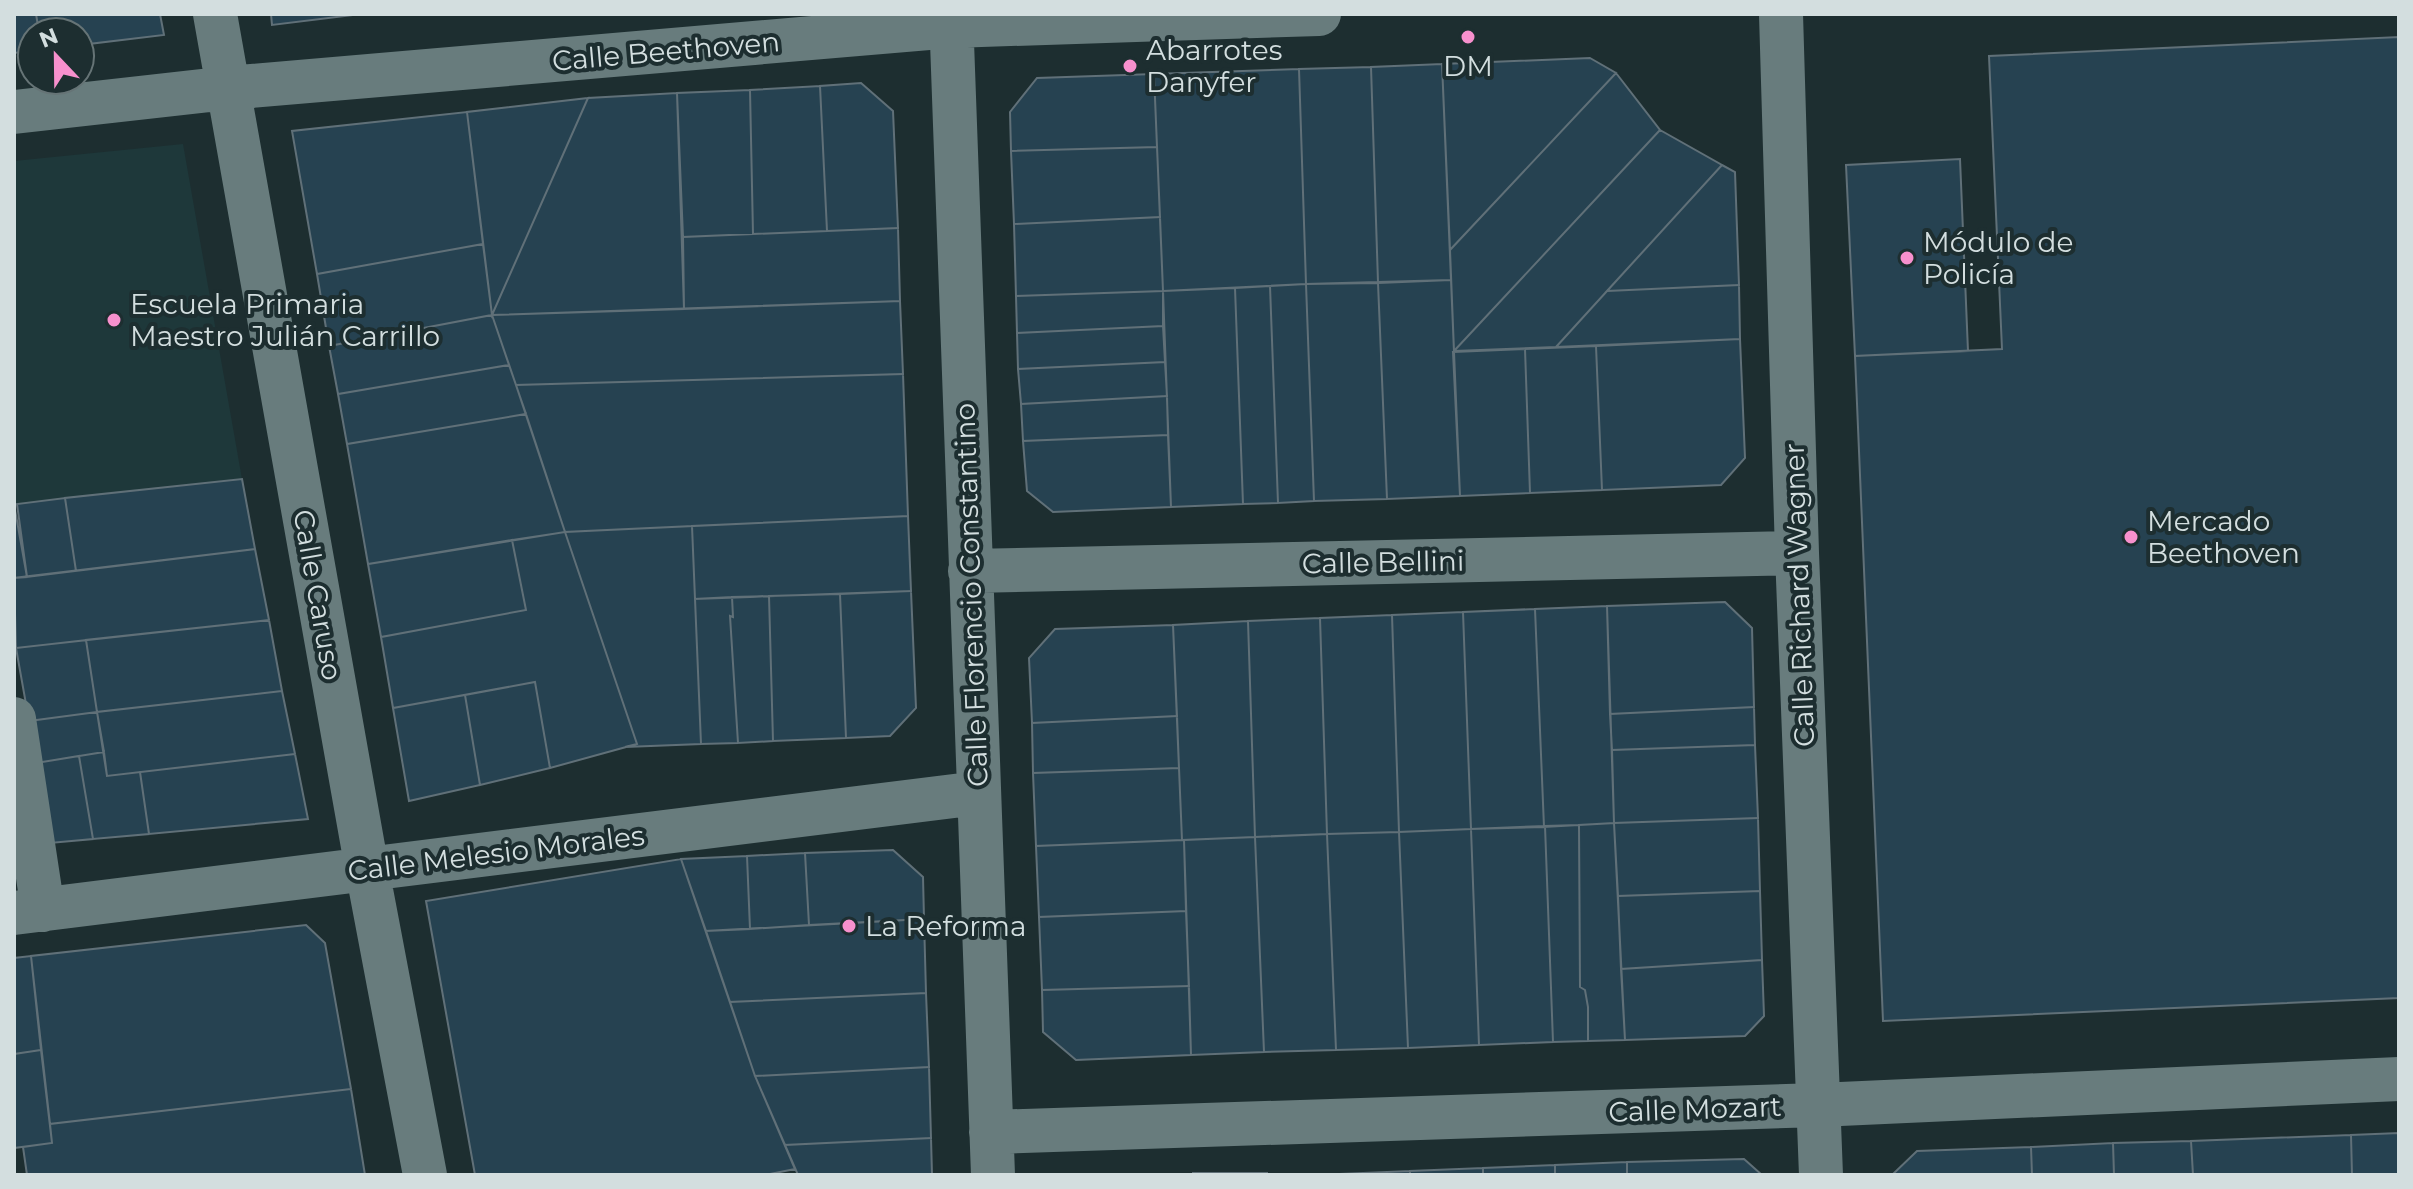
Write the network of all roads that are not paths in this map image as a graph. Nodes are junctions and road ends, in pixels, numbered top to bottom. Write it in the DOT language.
graph roads {
  1 [pos="215,14"];
  2 [pos="1319,14"];
  3 [pos="1781,14"];
  4 [pos="952,20"];
  5 [pos="228,88"];
  6 [pos="14,112"];
  7 [pos="1797,553"];
  8 [pos="970,571"];
  9 [pos="14,719"];
  10 [pos="978,793"];
  11 [pos="367,869"];
  12 [pos="29,912"];
  13 [pos="2399,1079"];
  14 [pos="1818,1105"];
  15 [pos="991,1132"];
  16 [pos="425,1175"];
  17 [pos="993,1175"];
  18 [pos="1821,1175"];
  1 -- 5 [label="street, Calle Caruso"];
  2 -- 4 [label="street, Calle Beethoven"];
  3 -- 7 [label="street, Calle Richard Wagner"];
  4 -- 5 [label="street, Calle Beethoven"];
  4 -- 8 [label="street, Calle Florencio Constantino"];
  5 -- 6 [label="street, Calle Beethoven"];
  5 -- 11 [label="street, Calle Caruso"];
  7 -- 8 [label="street, Calle Bellini"];
  7 -- 14 [label="street, Calle Richard Wagner"];
  8 -- 10 [label="street, Calle Florencio Constantino"];
  9 -- 12 [label="street"];
  10 -- 11 [label="street, Calle Melesio Morales"];
  10 -- 15 [label="street, Calle Florencio Constantino"];
  11 -- 12 [label="street, Calle Melesio Morales"];
  11 -- 16 [label="street, Calle Caruso"];
  13 -- 14 [label="street, Calle Mozart"];
  14 -- 15 [label="street, Calle Mozart"];
  14 -- 18 [label="street, Calle Richard Wagner"];
  15 -- 17 [label="street, Calle Florencio Constantino"];
}
